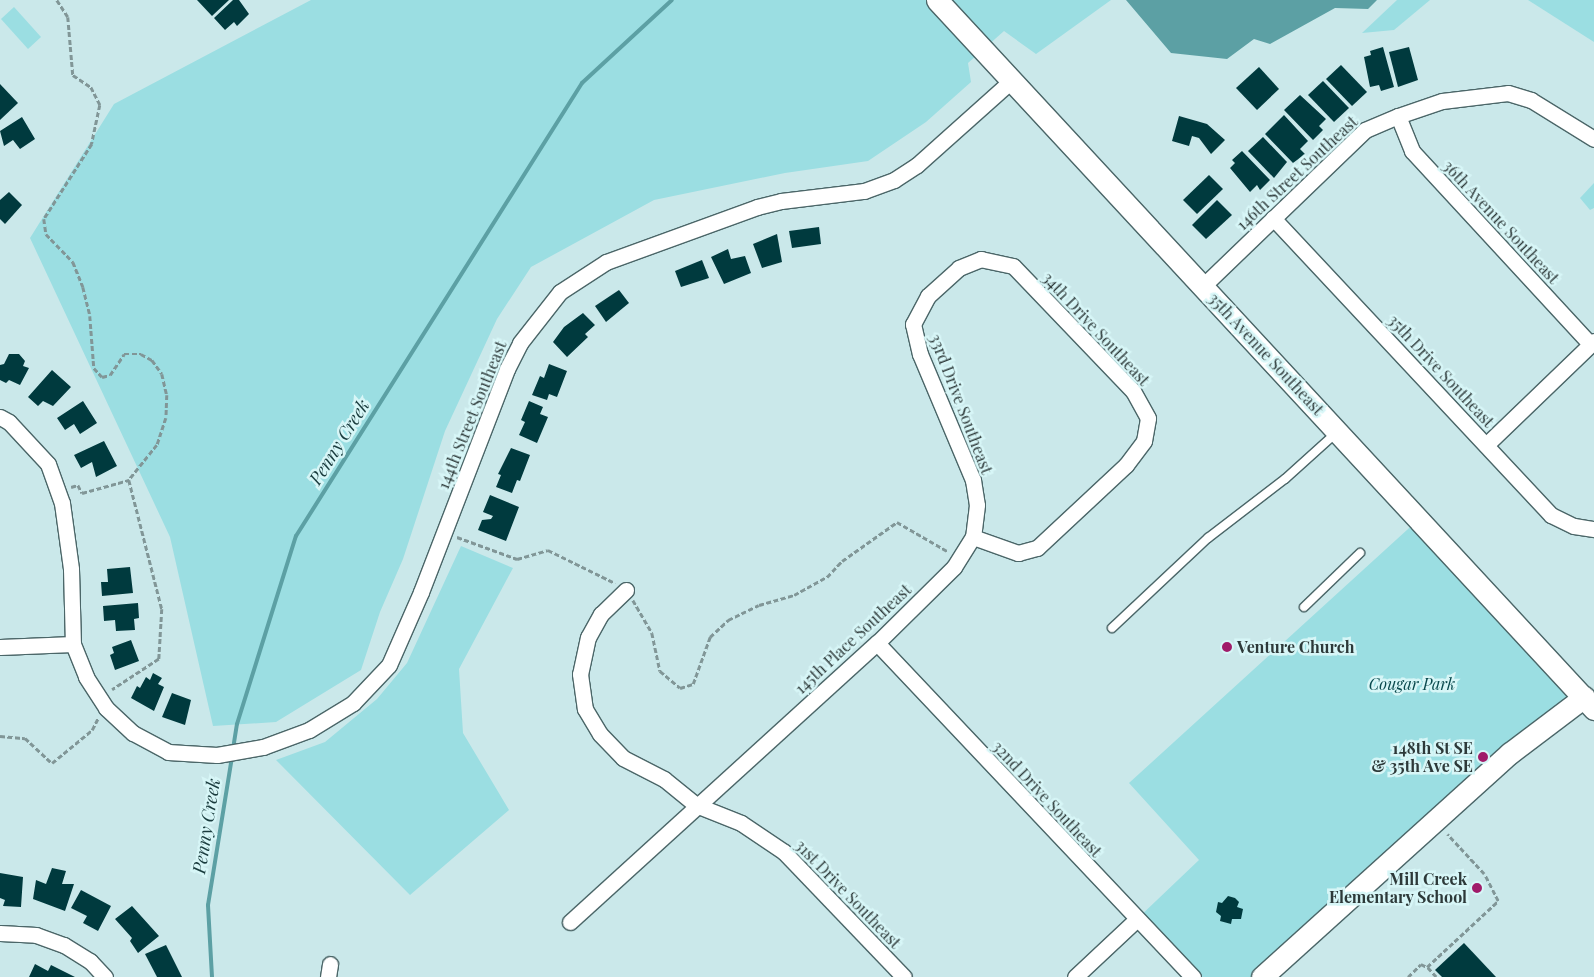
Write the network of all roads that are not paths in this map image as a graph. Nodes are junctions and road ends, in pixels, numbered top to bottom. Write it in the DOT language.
graph roads {
  1 [pos="938,0"];
  2 [pos="1012,80"];
  3 [pos="1398,116"];
  4 [pos="1594,139"];
  5 [pos="1273,218"];
  6 [pos="1013,266"];
  7 [pos="1203,286"];
  8 [pos="1592,342"];
  9 [pos="0,417"];
  10 [pos="1338,432"];
  11 [pos="1486,445"];
  12 [pos="1594,529"];
  13 [pos="973,537"];
  14 [pos="1360,553"];
  15 [pos="626,590"];
  16 [pos="1304,607"];
  17 [pos="1112,628"];
  18 [pos="877,643"];
  19 [pos="73,644"];
  20 [pos="0,647"];
  21 [pos="1591,699"];
  22 [pos="696,805"];
  23 [pos="1136,920"];
  24 [pos="570,922"];
  25 [pos="0,933"];
  26 [pos="105,977"];
  27 [pos="904,977"];
  28 [pos="1075,977"];
  29 [pos="1194,977"];
  30 [pos="1262,977"];
  1 -- 2 [label="street, 35th Avenue Southeast"];
  2 -- 7 [label="street, 35th Avenue Southeast"];
  2 -- 19 [label="street, 144th Street Southeast"];
  3 -- 4 [label="street, 146th Street Southeast"];
  3 -- 5 [label="street, 146th Street Southeast"];
  3 -- 8 [label="street, 36th Avenue Southeast"];
  5 -- 7 [label="street, 146th Street Southeast"];
  5 -- 11 [label="street, 35th Drive Southeast"];
  6 -- 13 [label="street, 33rd Drive Southeast"];
  6 -- 13 [label="street, 34th Drive Southeast"];
  7 -- 10 [label="street, 35th Avenue Southeast"];
  8 -- 11 [label="street"];
  9 -- 19 [label="street, 144th Street Southeast"];
  10 -- 17 [label="lane"];
  10 -- 21 [label="street, 35th Avenue Southeast"];
  11 -- 12 [label="street, 35th Drive Southeast"];
  13 -- 18 [label="street, 145th Place Southeast"];
  14 -- 16 [label="lane"];
  15 -- 22 [label="street, 31st Drive Southeast"];
  18 -- 22 [label="street, 145th Place Southeast"];
  18 -- 23 [label="street, 32nd Drive Southeast"];
  19 -- 20 [label="street"];
  21 -- 30 [label="street"];
  22 -- 24 [label="street, 145th Place Southeast"];
  22 -- 27 [label="street, 31st Drive Southeast"];
  23 -- 28 [label="street"];
  23 -- 29 [label="street, 32nd Drive Southeast"];
  25 -- 26 [label="street"];
}
